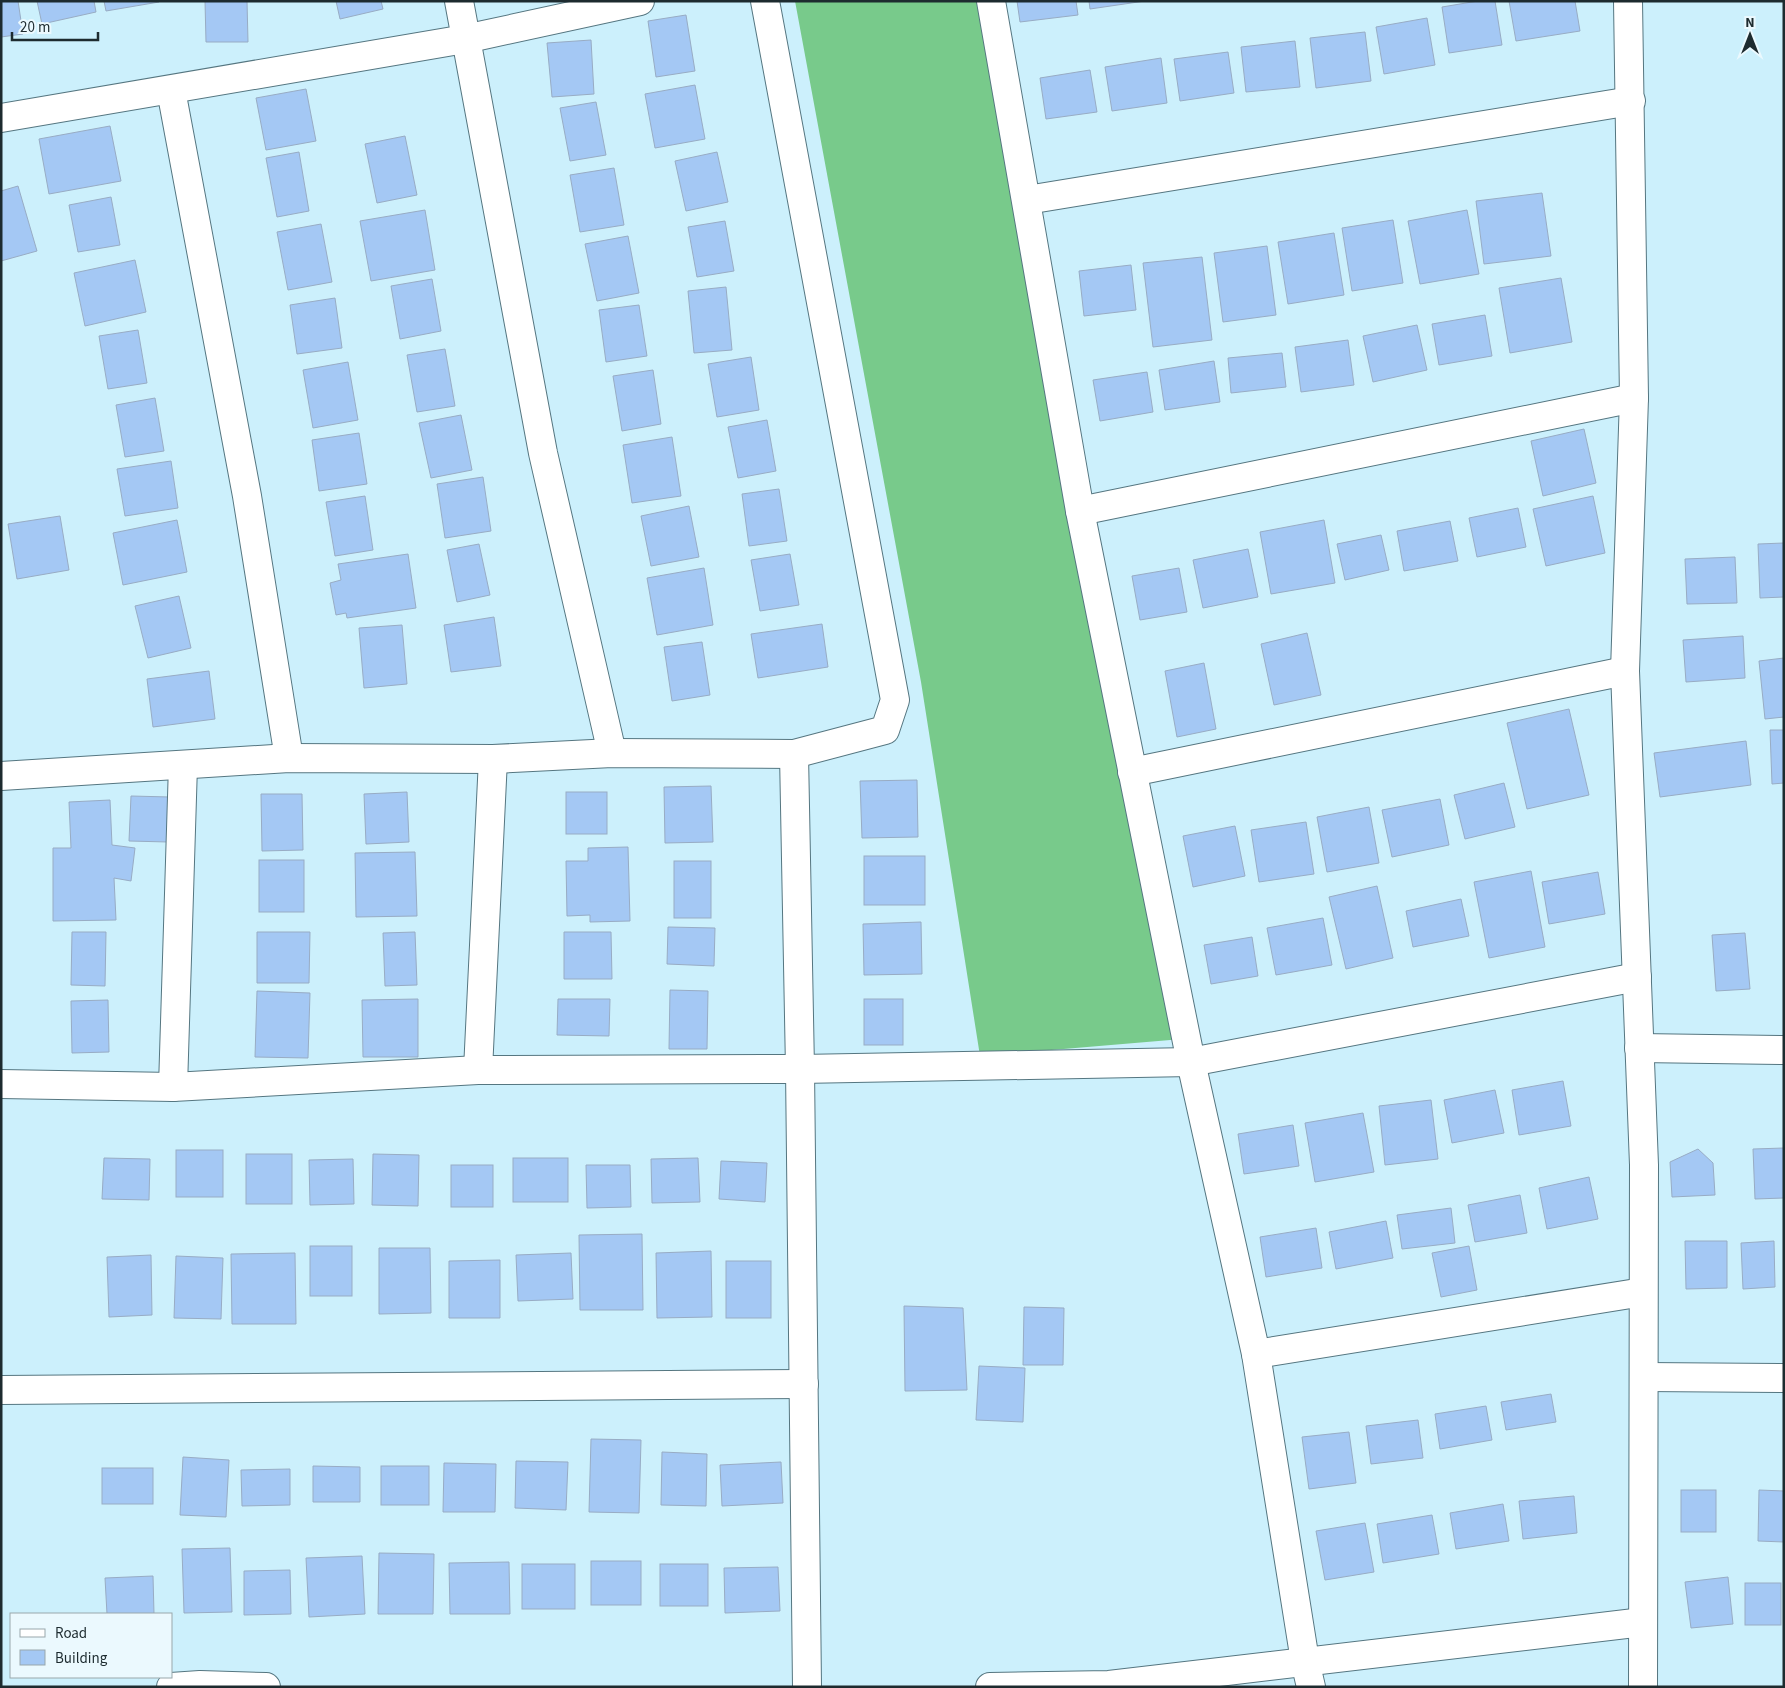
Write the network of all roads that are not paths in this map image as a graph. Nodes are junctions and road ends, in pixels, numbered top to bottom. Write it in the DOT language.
graph roads {
  1 [pos="460,1"];
  2 [pos="640,1"];
  3 [pos="764,1"];
  4 [pos="991,1"];
  5 [pos="1628,1"];
  6 [pos="465,39"];
  7 [pos="171,90"];
  8 [pos="1631,101"];
  9 [pos="1,118"];
  10 [pos="1027,200"];
  11 [pos="1634,398"];
  12 [pos="1080,511"];
  13 [pos="1625,672"];
  14 [pos="612,753"];
  15 [pos="794,754"];
  16 [pos="289,758"];
  17 [pos="493,759"];
  18 [pos="183,765"];
  19 [pos="1132,772"];
  20 [pos="1,776"];
  21 [pos="1637,976"];
  22 [pos="1639,1048"];
  23 [pos="1784,1050"];
  24 [pos="1191,1062"];
  25 [pos="478,1070"];
  26 [pos="800,1070"];
  27 [pos="1,1084"];
  28 [pos="173,1087"];
  29 [pos="1643,1292"];
  30 [pos="1256,1354"];
  31 [pos="1644,1377"];
  32 [pos="1784,1378"];
  33 [pos="804,1384"];
  34 [pos="1,1390"];
  35 [pos="1643,1622"];
  36 [pos="1308,1674"];
  37 [pos="200,1686"];
  38 [pos="1109,1686"];
  39 [pos="170,1687"];
  40 [pos="266,1687"];
  41 [pos="807,1687"];
  42 [pos="990,1687"];
  43 [pos="1643,1687"];
  1 -- 6 [label="street"];
  2 -- 6 [label="street"];
  3 -- 15 [label="street"];
  4 -- 10 [label="street"];
  5 -- 8 [label="street"];
  6 -- 7 [label="street"];
  6 -- 14 [label="street"];
  7 -- 9 [label="street"];
  7 -- 16 [label="street"];
  8 -- 10 [label="street"];
  8 -- 11 [label="street"];
  10 -- 12 [label="street"];
  11 -- 12 [label="street"];
  11 -- 13 [label="street"];
  12 -- 19 [label="street"];
  13 -- 19 [label="street"];
  13 -- 21 [label="street"];
  14 -- 15 [label="street"];
  14 -- 17 [label="street"];
  15 -- 26 [label="street"];
  16 -- 17 [label="street"];
  16 -- 18 [label="street"];
  17 -- 25 [label="street"];
  18 -- 20 [label="street"];
  18 -- 28 [label="street"];
  19 -- 24 [label="street"];
  21 -- 22 [label="street"];
  21 -- 24 [label="street"];
  22 -- 23 [label="street"];
  22 -- 29 [label="street"];
  24 -- 26 [label="street"];
  24 -- 30 [label="street"];
  25 -- 26 [label="street"];
  25 -- 28 [label="street"];
  26 -- 33 [label="street"];
  27 -- 28 [label="street"];
  29 -- 30 [label="street"];
  29 -- 31 [label="street"];
  30 -- 36 [label="street"];
  31 -- 32 [label="street"];
  31 -- 35 [label="street"];
  33 -- 34 [label="street"];
  33 -- 41 [label="street"];
  35 -- 36 [label="street"];
  35 -- 43 [label="street"];
  36 -- 38 [label="street"];
  37 -- 39 [label="street"];
  37 -- 40 [label="street"];
  38 -- 42 [label="street"];
}
